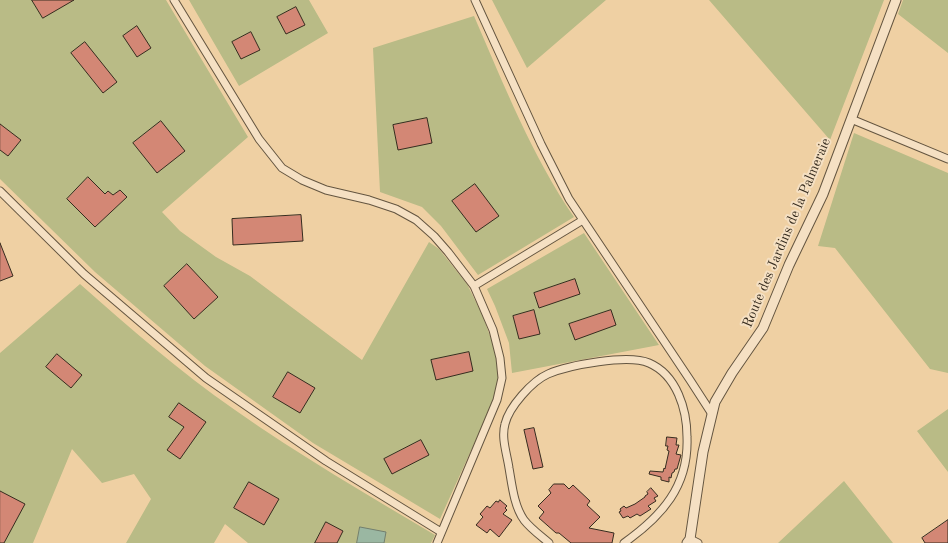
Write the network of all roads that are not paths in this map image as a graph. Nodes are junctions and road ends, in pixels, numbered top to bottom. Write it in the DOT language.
graph roads {
  1 [pos="174,0"];
  2 [pos="475,0"];
  3 [pos="896,0"];
  4 [pos="851,119"];
  5 [pos="948,159"];
  6 [pos="0,191"];
  7 [pos="583,220"];
  8 [pos="474,286"];
  9 [pos="712,414"];
  10 [pos="441,532"];
  11 [pos="692,542"];
  12 [pos="437,543"];
  13 [pos="549,543"];
  14 [pos="624,543"];
  1 -- 8 [label="street"];
  2 -- 7 [label="street"];
  3 -- 4 [label="street, Route des Jardins de la Palmeraie"];
  4 -- 5 [label="street"];
  4 -- 9 [label="street, Route des Jardins de la Palmeraie"];
  6 -- 10 [label="street"];
  7 -- 8 [label="street"];
  7 -- 9 [label="street"];
  8 -- 10 [label="street"];
  9 -- 11 [label="street, Route des Jardins de la Palmeraie"];
  10 -- 12 [label="street"];
  13 -- 14 [label="street"];
}
